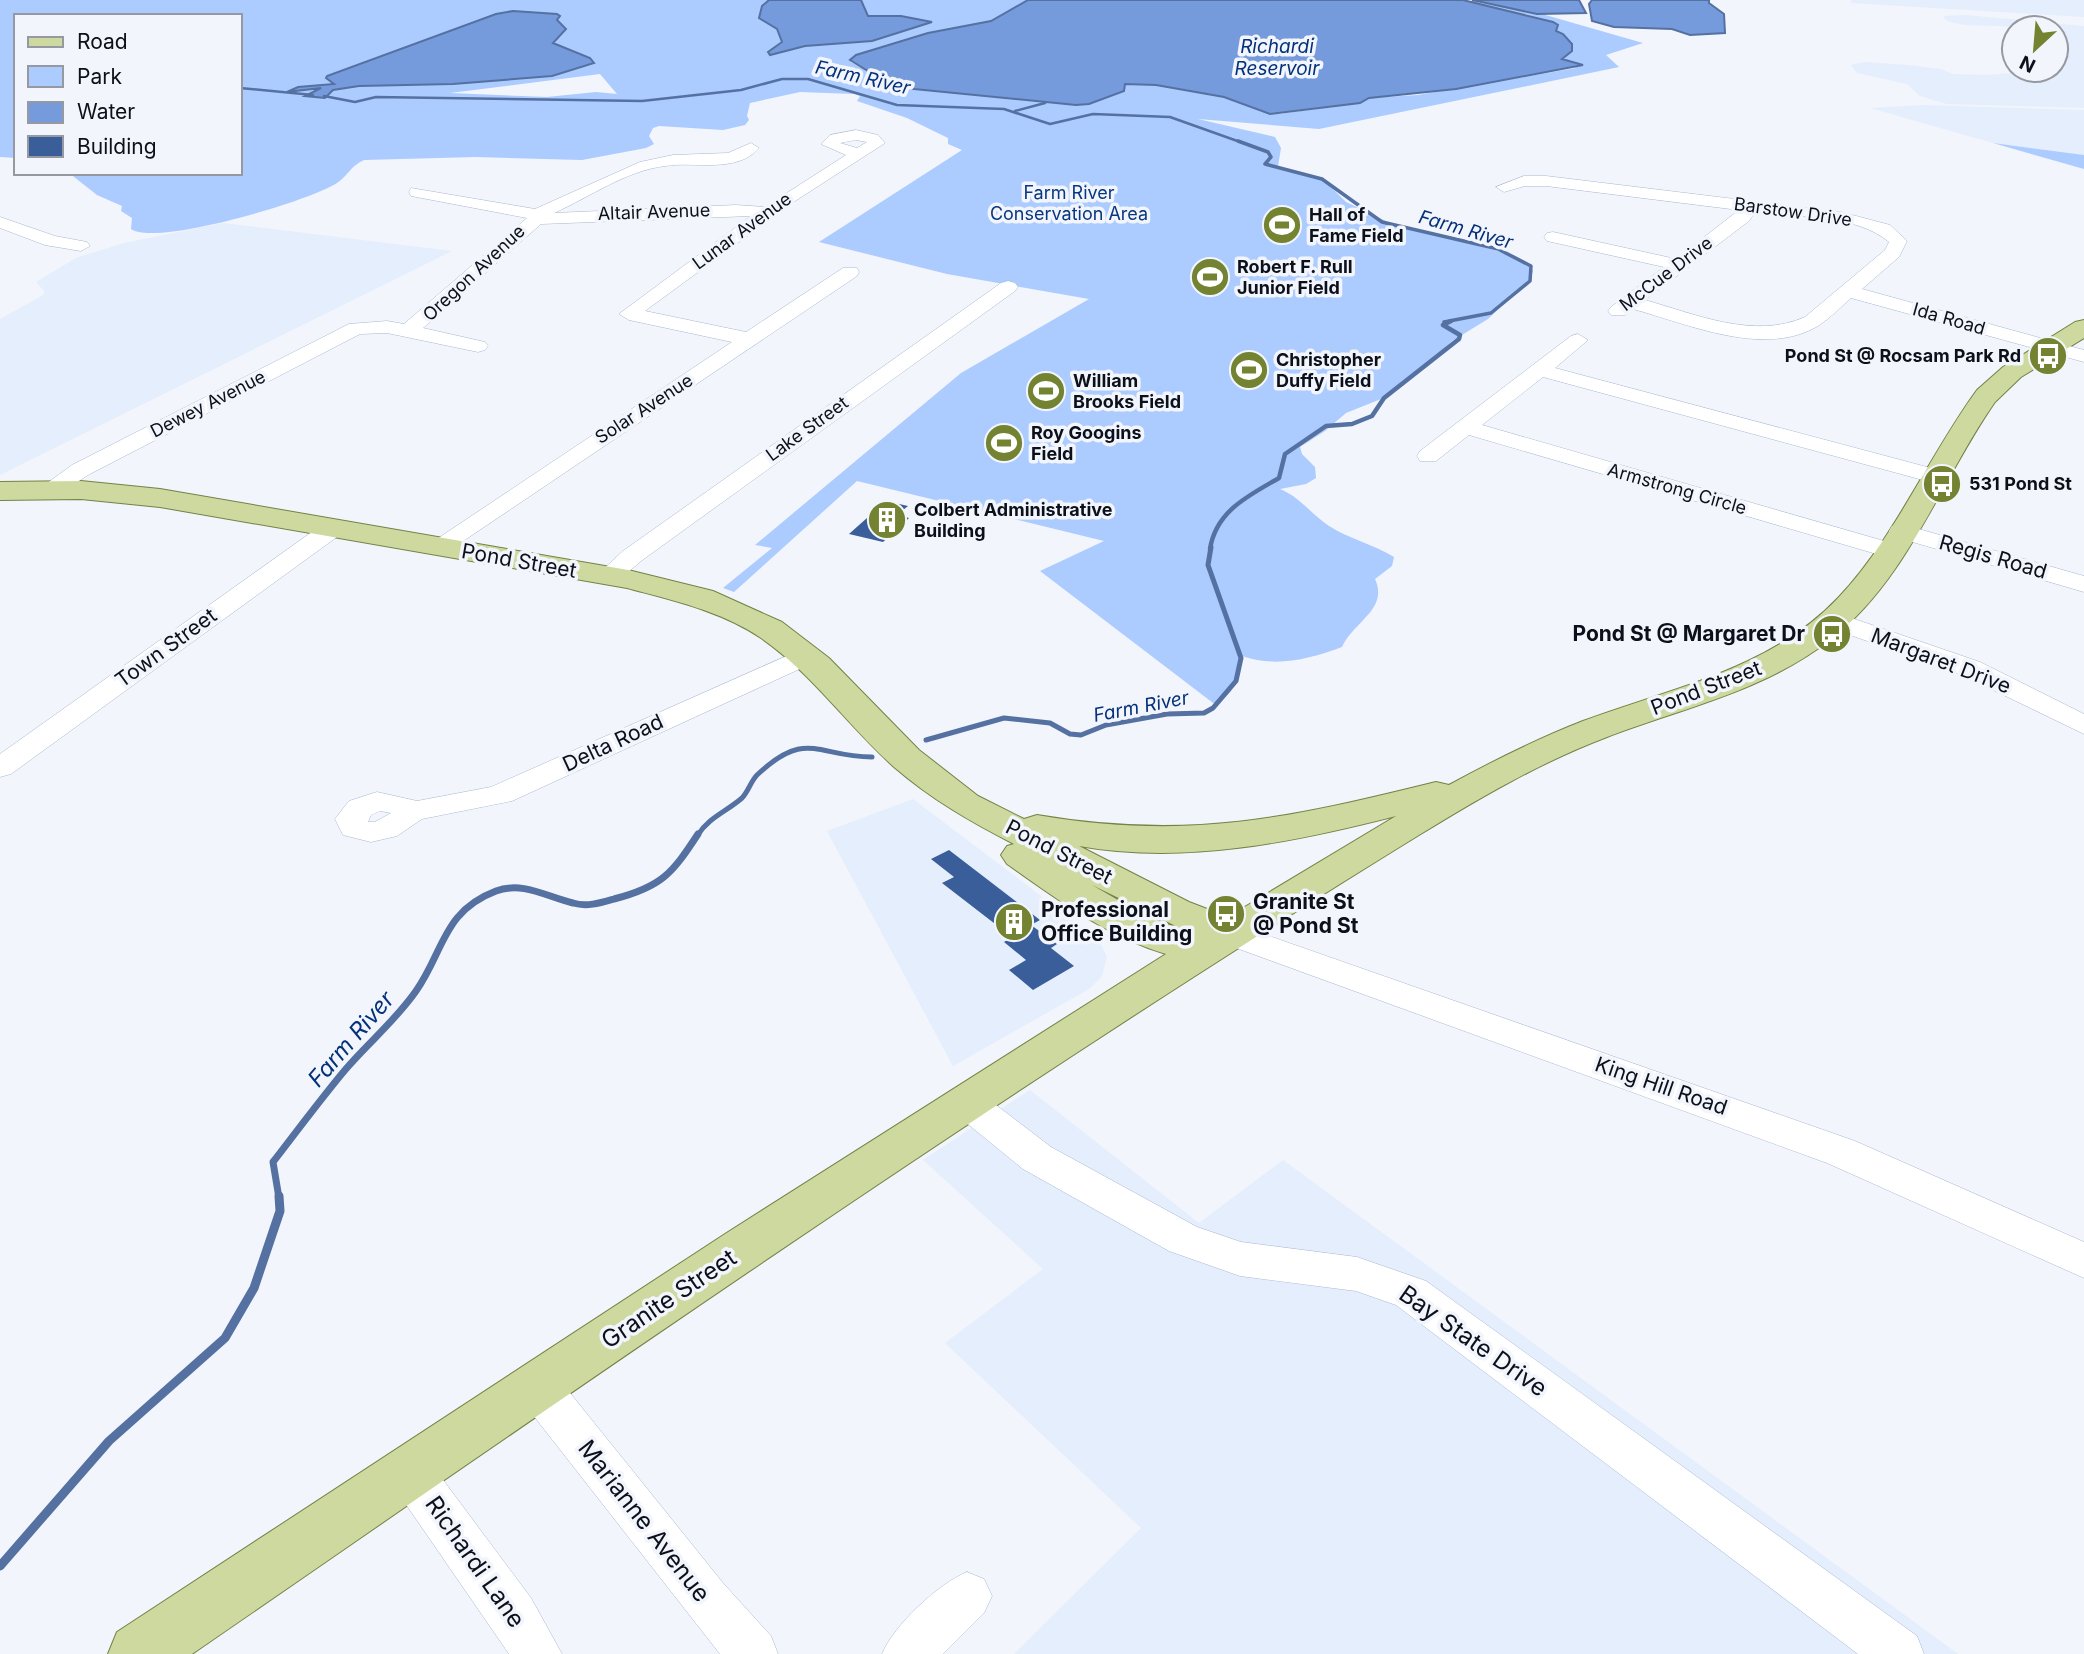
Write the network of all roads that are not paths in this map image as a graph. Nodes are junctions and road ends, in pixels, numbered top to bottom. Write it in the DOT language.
graph roads {
  1 [pos="744,153"];
  2 [pos="859,154"];
  3 [pos="1504,187"];
  4 [pos="417,192"];
  5 [pos="1750,206"];
  6 [pos="768,212"];
  7 [pos="538,216"];
  8 [pos="0,222"];
  9 [pos="1553,237"];
  10 [pos="81,246"];
  11 [pos="1678,265"];
  12 [pos="850,272"];
  13 [pos="1008,287"];
  14 [pos="1849,291"];
  15 [pos="1630,302"];
  16 [pos="1612,315"];
  17 [pos="2084,327"];
  18 [pos="408,331"];
  19 [pos="749,339"];
  20 [pos="1578,340"];
  21 [pos="478,346"];
  22 [pos="2049,348"];
  23 [pos="2084,356"];
  24 [pos="1540,370"];
  25 [pos="1465,428"];
  26 [pos="1428,456"];
  27 [pos="1934,476"];
  28 [pos="51,489"];
  29 [pos="0,491"];
  30 [pos="332,529"];
  31 [pos="1895,540"];
  32 [pos="439,547"];
  33 [pos="609,576"];
  34 [pos="2084,584"];
  35 [pos="1834,620"];
  36 [pos="807,656"];
  37 [pos="2084,725"];
  38 [pos="0,768"];
  39 [pos="1492,775"];
  40 [pos="965,804"];
  41 [pos="413,811"];
  42 [pos="1093,905"];
  43 [pos="1216,941"];
  44 [pos="1082,1026"];
  45 [pos="966,1102"];
  46 [pos="2084,1261"];
  47 [pos="538,1387"];
  48 [pos="410,1472"];
  49 [pos="967,1596"];
  50 [pos="139,1654"];
  51 [pos="537,1654"];
  52 [pos="752,1654"];
  53 [pos="907,1654"];
  54 [pos="1899,1654"];
  1 -- 7 [label="street"];
  2 -- 6 [label="street, Lunar Avenue"];
  3 -- 5 [label="street, Barstow Drive"];
  4 -- 7 [label="street, Oregon Avenue"];
  5 -- 11 [label="street, McCue Drive"];
  5 -- 14 [label="street, Barstow Drive"];
  6 -- 7 [label="street, Altair Avenue"];
  6 -- 19 [label="street, Lunar Avenue"];
  7 -- 18 [label="street, Oregon Avenue"];
  8 -- 10 [label="street"];
  9 -- 11 [label="street"];
  11 -- 15 [label="street, McCue Drive"];
  12 -- 19 [label="street, Solar Avenue"];
  13 -- 33 [label="street, Lake Street"];
  14 -- 15 [label="street, Barstow Drive"];
  14 -- 22 [label="street, Ida Road"];
  15 -- 16 [label="street, McCue Drive"];
  17 -- 22 [label="main road, Pond Street"];
  18 -- 21 [label="street"];
  18 -- 28 [label="street, Dewey Avenue"];
  19 -- 32 [label="street, Solar Avenue"];
  20 -- 24 [label="street"];
  22 -- 23 [label="street, Ida Road"];
  22 -- 27 [label="main road, Pond Street"];
  24 -- 25 [label="street"];
  24 -- 27 [label="street"];
  25 -- 26 [label="street"];
  25 -- 31 [label="street, Armstrong Circle"];
  27 -- 31 [label="main road, Pond Street"];
  28 -- 29 [label="main road, Pond Street"];
  28 -- 30 [label="main road, Pond Street"];
  30 -- 32 [label="main road, Pond Street"];
  30 -- 38 [label="street, Town Street"];
  31 -- 34 [label="street, Regis Road"];
  31 -- 35 [label="main road, Pond Street"];
  32 -- 33 [label="main road, Pond Street"];
  33 -- 36 [label="main road, Pond Street"];
  35 -- 37 [label="street, Margaret Drive"];
  35 -- 39 [label="main road, Pond Street"];
  36 -- 40 [label="main road, Pond Street"];
  36 -- 41 [label="street, Delta Road"];
  39 -- 40 [label="main road"];
  39 -- 43 [label="main road, Pond Street"];
  40 -- 42 [label="main road, Pond Street"];
  40 -- 43 [label="main road, Pond Street"];
  42 -- 43 [label="main road, Pond Street"];
  42 -- 44 [label="main road"];
  43 -- 44 [label="main road, Granite Street"];
  43 -- 46 [label="street, King Hill Road"];
  44 -- 45 [label="main road, Granite Street"];
  45 -- 47 [label="main road, Granite Street"];
  45 -- 54 [label="street, Bay State Drive"];
  47 -- 48 [label="main road, Granite Street"];
  47 -- 52 [label="street, Marianne Avenue"];
  48 -- 50 [label="main road, Granite Street"];
  48 -- 51 [label="street, Richardi Lane"];
  49 -- 53 [label="street"];
}
